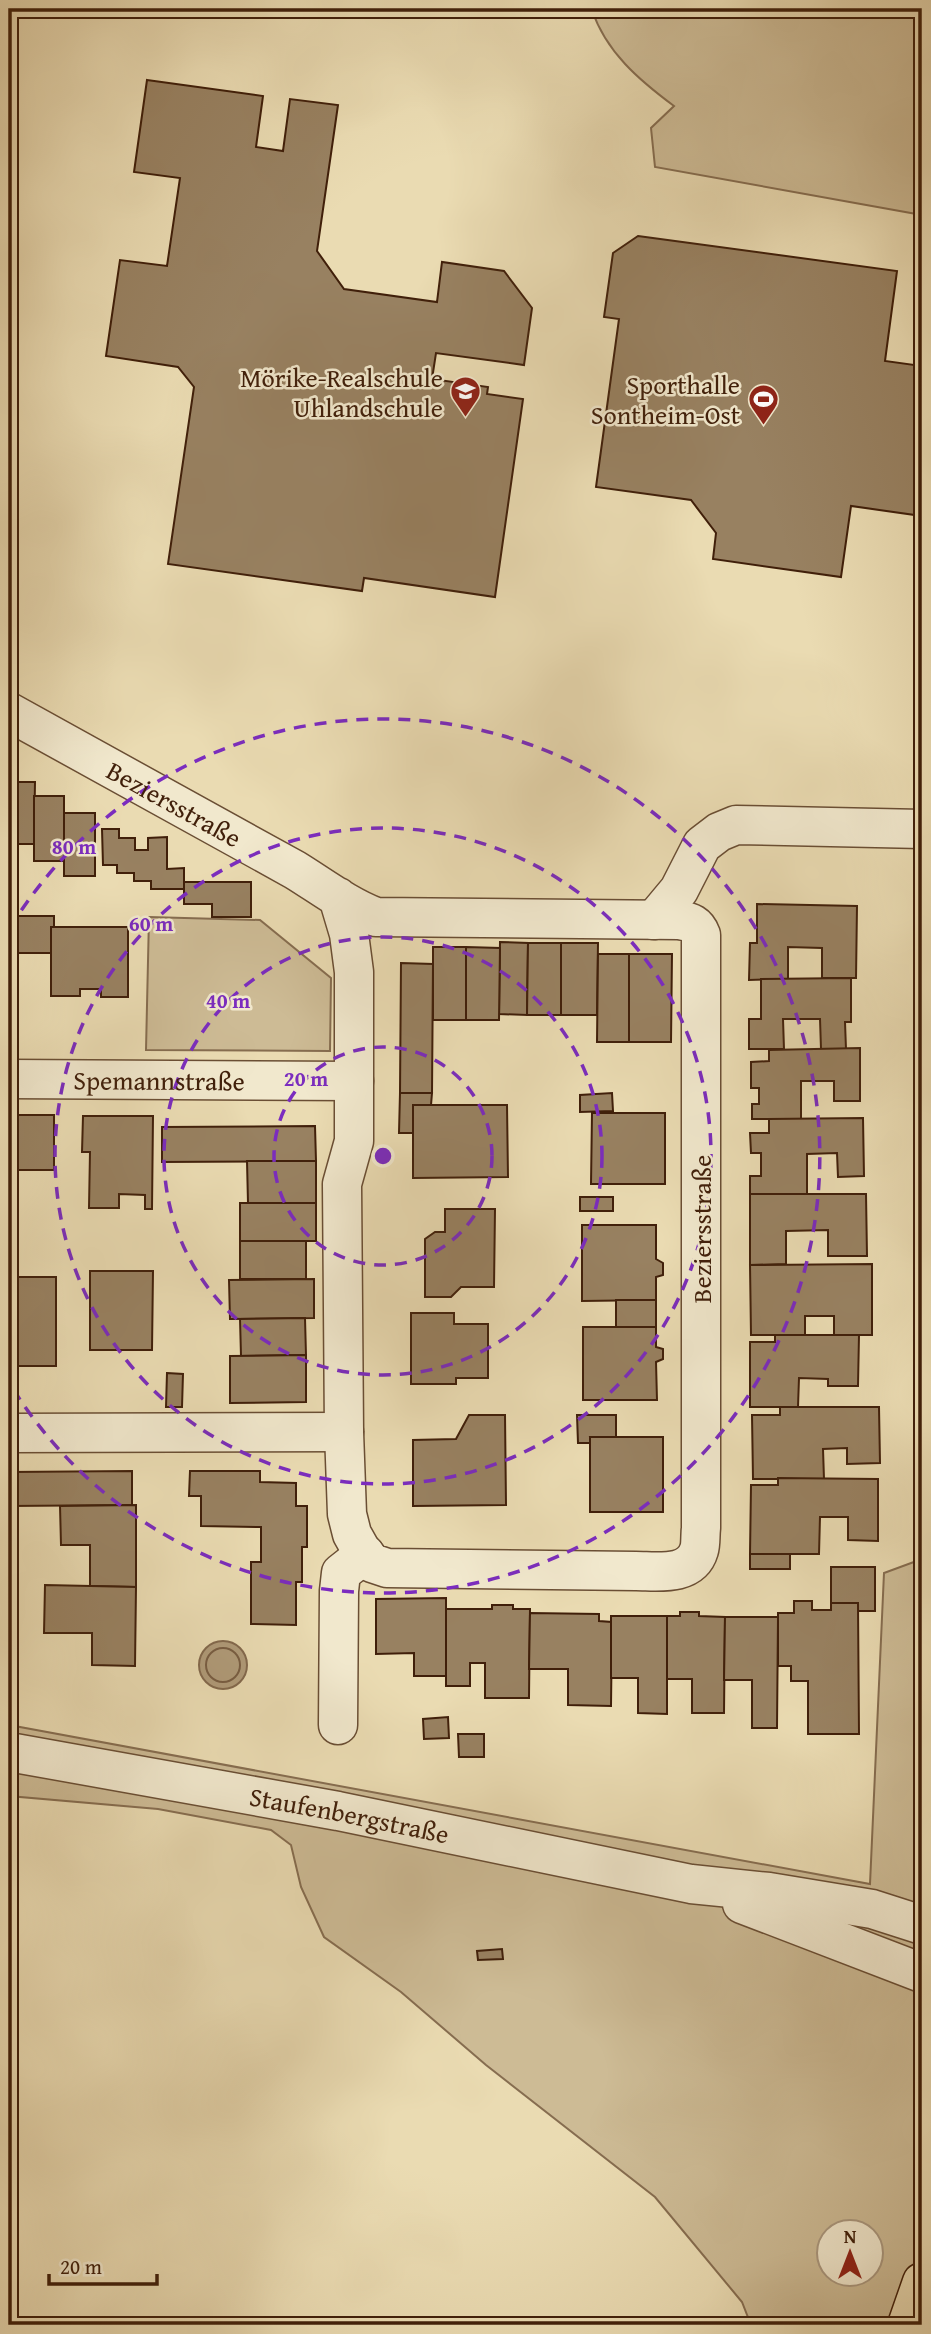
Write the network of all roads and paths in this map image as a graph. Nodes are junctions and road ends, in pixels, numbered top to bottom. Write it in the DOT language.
graph roads {
  1 [pos="9,712"];
  2 [pos="922,829"];
  3 [pos="338,897"];
  4 [pos="654,920"];
  5 [pos="9,1079"];
  6 [pos="354,1081"];
  7 [pos="344,1432"];
  8 [pos="9,1433"];
  9 [pos="365,1555"];
  10 [pos="338,1725"];
  11 [pos="9,1752"];
  12 [pos="691,1884"];
  13 [pos="922,1907"];
  14 [pos="872,1909"];
  15 [pos="922,1925"];
  16 [pos="922,1973"];
  17 [pos="922,2282"];
  18 [pos="907,2325"];
  1 -- 3 [label="street, Beziersstraße"];
  2 -- 4 [label="street"];
  3 -- 4 [label="street, Beziersstraße"];
  3 -- 6 [label="street"];
  4 -- 9 [label="street, Beziersstraße"];
  5 -- 6 [label="street, Spemannstraße"];
  6 -- 7 [label="street"];
  7 -- 8 [label="street"];
  7 -- 9 [label="street"];
  9 -- 10 [label="street"];
  11 -- 12 [label="street, Staufenbergstraße"];
  12 -- 14 [label="street, Staufenbergstraße"];
  12 -- 16 [label="street, Staufenbergstraße"];
  13 -- 14 [label="street, Staufenbergstraße"];
  14 -- 15 [label="street, Staufenbergstraße"];
  17 -- 18 [label="main road"];
}
